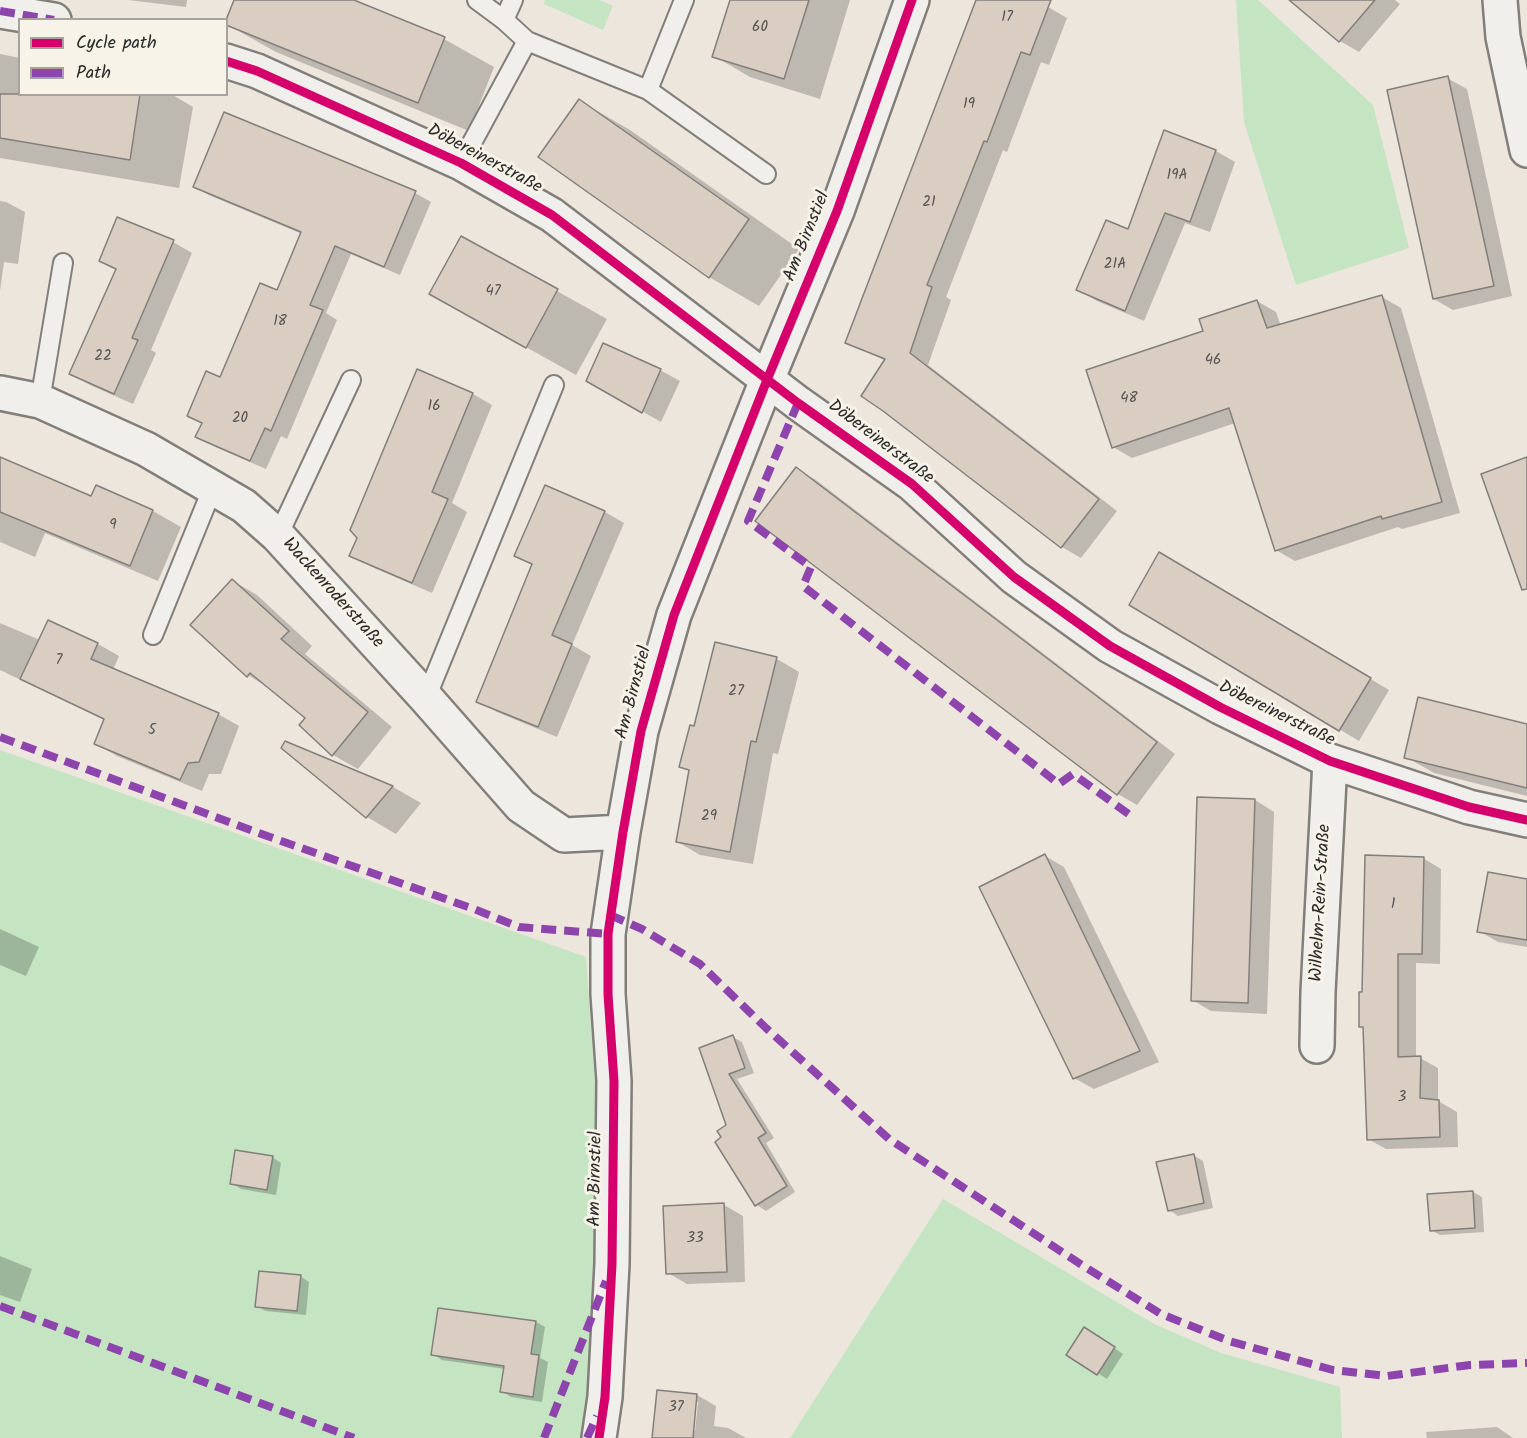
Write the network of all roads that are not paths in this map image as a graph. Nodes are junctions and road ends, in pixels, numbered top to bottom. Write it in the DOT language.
graph roads {
  1 [pos="477,0"];
  2 [pos="513,0"];
  3 [pos="684,0"];
  4 [pos="912,0"];
  5 [pos="1500,0"];
  6 [pos="0,11"];
  7 [pos="47,12"];
  8 [pos="504,20"];
  9 [pos="527,41"];
  10 [pos="228,62"];
  11 [pos="648,90"];
  12 [pos="1527,150"];
  13 [pos="461,163"];
  14 [pos="766,174"];
  15 [pos="63,262"];
  16 [pos="351,380"];
  17 [pos="767,380"];
  18 [pos="554,385"];
  19 [pos="0,393"];
  20 [pos="40,401"];
  21 [pos="213,488"];
  22 [pos="279,536"];
  23 [pos="153,635"];
  24 [pos="426,698"];
  25 [pos="1330,760"];
  26 [pos="1527,820"];
  27 [pos="623,832"];
  28 [pos="1317,1046"];
  29 [pos="599,1438"];
  1 -- 8 [label="lane"];
  2 -- 8 [label="lane"];
  3 -- 11 [label="lane"];
  4 -- 17 [label="street, Am Birnstiel"];
  5 -- 12 [label="street"];
  6 -- 7 [label="street"];
  8 -- 9 [label="lane"];
  9 -- 11 [label="lane"];
  9 -- 13 [label="lane"];
  10 -- 13 [label="street, Döbereinerstraße"];
  11 -- 14 [label="lane"];
  13 -- 17 [label="street, Döbereinerstraße"];
  15 -- 20 [label="lane"];
  16 -- 22 [label="lane"];
  17 -- 25 [label="street, Döbereinerstraße"];
  17 -- 27 [label="street, Am Birnstiel"];
  18 -- 24 [label="lane"];
  19 -- 20 [label="street, Wackenroderstraße"];
  20 -- 21 [label="street, Wackenroderstraße"];
  21 -- 22 [label="street, Wackenroderstraße"];
  21 -- 23 [label="lane"];
  22 -- 24 [label="street, Wackenroderstraße"];
  24 -- 27 [label="street, Wackenroderstraße"];
  25 -- 26 [label="street, Döbereinerstraße"];
  25 -- 28 [label="street, Wilhelm-Rein-Straße"];
  27 -- 29 [label="street, Am Birnstiel"];
}
